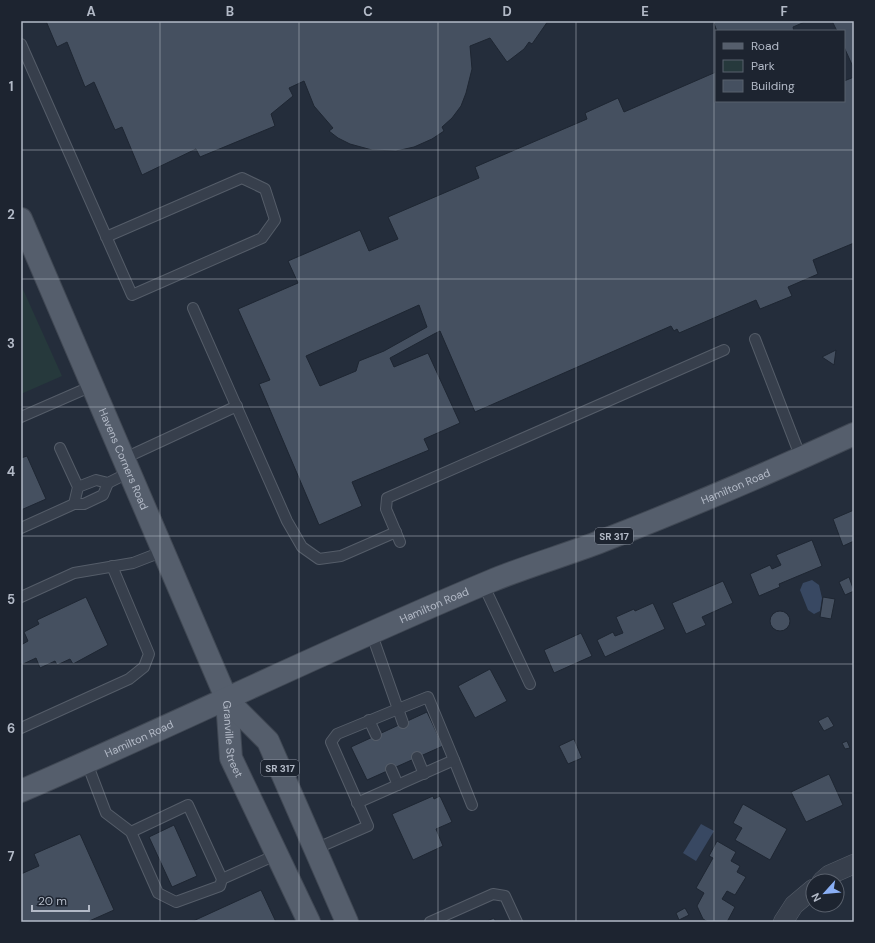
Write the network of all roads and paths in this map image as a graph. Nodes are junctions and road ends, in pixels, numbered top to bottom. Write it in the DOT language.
graph roads {
  1 [pos="21,44"];
  2 [pos="21,219"];
  3 [pos="106,237"];
  4 [pos="193,308"];
  5 [pos="755,339"];
  6 [pos="724,350"];
  7 [pos="92,386"];
  8 [pos="237,406"];
  9 [pos="21,417"];
  10 [pos="854,434"];
  11 [pos="60,448"];
  12 [pos="801,458"];
  13 [pos="127,465"];
  14 [pos="108,482"];
  15 [pos="78,487"];
  16 [pos="74,504"];
  17 [pos="21,528"];
  18 [pos="396,532"];
  19 [pos="400,542"];
  20 [pos="164,551"];
  21 [pos="112,566"];
  22 [pos="483,584"];
  23 [pos="21,597"];
  24 [pos="371,632"];
  25 [pos="530,684"];
  26 [pos="227,700"];
  27 [pos="398,709"];
  28 [pos="369,720"];
  29 [pos="403,723"];
  30 [pos="21,728"];
  31 [pos="376,735"];
  32 [pos="418,757"];
  33 [pos="454,760"];
  34 [pos="87,763"];
  35 [pos="391,769"];
  36 [pos="424,774"];
  37 [pos="398,785"];
  38 [pos="21,791"];
  39 [pos="357,803"];
  40 [pos="472,805"];
  41 [pos="131,832"];
  42 [pos="315,849"];
  43 [pos="278,854"];
  44 [pos="854,864"];
  45 [pos="834,873"];
  46 [pos="222,879"];
  47 [pos="805,896"];
  48 [pos="309,922"];
  49 [pos="346,922"];
  50 [pos="430,922"];
  51 [pos="517,922"];
  52 [pos="783,922"];
  1 -- 3 [label="lane"];
  2 -- 7 [label="main road, Havens Corners Road"];
  3 -- 3 [label="lane"];
  4 -- 8 [label="lane"];
  5 -- 12 [label="lane"];
  6 -- 18 [label="lane"];
  7 -- 9 [label="lane"];
  7 -- 13 [label="main road, Havens Corners Road"];
  8 -- 13 [label="lane"];
  8 -- 18 [label="lane"];
  10 -- 12 [label="main road, Hamilton Road / SR 317"];
  11 -- 15 [label="lane"];
  12 -- 22 [label="main road, Hamilton Road / SR 317"];
  13 -- 14 [label="lane"];
  13 -- 20 [label="main road, Havens Corners Road"];
  14 -- 15 [label="lane"];
  14 -- 16 [label="lane"];
  15 -- 16 [label="lane"];
  16 -- 17 [label="lane"];
  18 -- 19 [label="lane"];
  20 -- 21 [label="lane"];
  20 -- 26 [label="main road, Havens Corners Road"];
  21 -- 23 [label="lane"];
  21 -- 30 [label="lane"];
  22 -- 24 [label="main road, Hamilton Road / SR 317"];
  22 -- 25 [label="lane"];
  24 -- 26 [label="main road, Hamilton Road / SR 317"];
  24 -- 27 [label="lane"];
  26 -- 34 [label="main road, Hamilton Road"];
  26 -- 42 [label="main road, Granville Street / SR 317"];
  26 -- 43 [label="main road, Granville Street"];
  27 -- 28 [label="lane"];
  27 -- 29 [label="lane"];
  27 -- 33 [label="lane"];
  28 -- 31 [label="lane"];
  28 -- 39 [label="lane"];
  32 -- 36 [label="lane"];
  33 -- 36 [label="lane"];
  33 -- 40 [label="lane"];
  34 -- 38 [label="main road, Hamilton Road"];
  34 -- 41 [label="lane"];
  35 -- 37 [label="lane"];
  36 -- 37 [label="lane"];
  37 -- 39 [label="lane"];
  39 -- 42 [label="lane"];
  41 -- 46 [label="lane"];
  41 -- 46 [label="lane"];
  42 -- 49 [label="main road, Granville Street / SR 317"];
  43 -- 46 [label="lane"];
  43 -- 48 [label="main road, Granville Street"];
  44 -- 45 [label="street"];
  47 -- 52 [label="street"];
  50 -- 51 [label="lane"];
}
